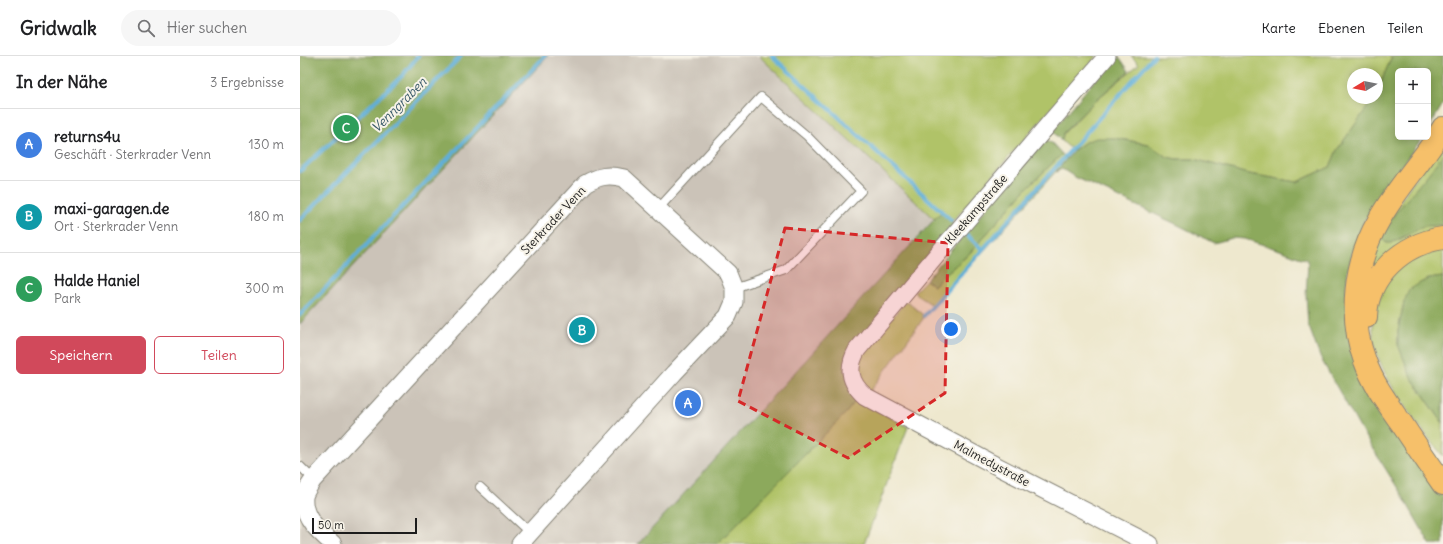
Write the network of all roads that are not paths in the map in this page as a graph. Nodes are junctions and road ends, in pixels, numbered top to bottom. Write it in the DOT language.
graph roads {
  1 [pos="1107,56"];
  2 [pos="1443,128"];
  3 [pos="658,209"];
  4 [pos="1443,238"];
  5 [pos="734,288"];
  6 [pos="851,366"];
  7 [pos="1443,464"];
  8 [pos="300,466"];
  9 [pos="313,479"];
  10 [pos="1443,484"];
  11 [pos="480,487"];
  12 [pos="303,505"];
  13 [pos="528,540"];
  14 [pos="332,544"];
  15 [pos="1150,544"];
  1 -- 6 [label="street, Kleekampstraße"];
  2 -- 10 [label="highway"];
  3 -- 5 [label="street, Sterkrader Venn"];
  3 -- 5 [label="lane"];
  3 -- 9 [label="street, Sterkrader Venn"];
  4 -- 7 [label="highway"];
  5 -- 13 [label="street"];
  6 -- 15 [label="street, Malmedystraße"];
  8 -- 9 [label="lane"];
  9 -- 12 [label="street, Sterkrader Venn"];
  11 -- 13 [label="lane"];
  12 -- 14 [label="street, Sterkrader Venn"];
}
